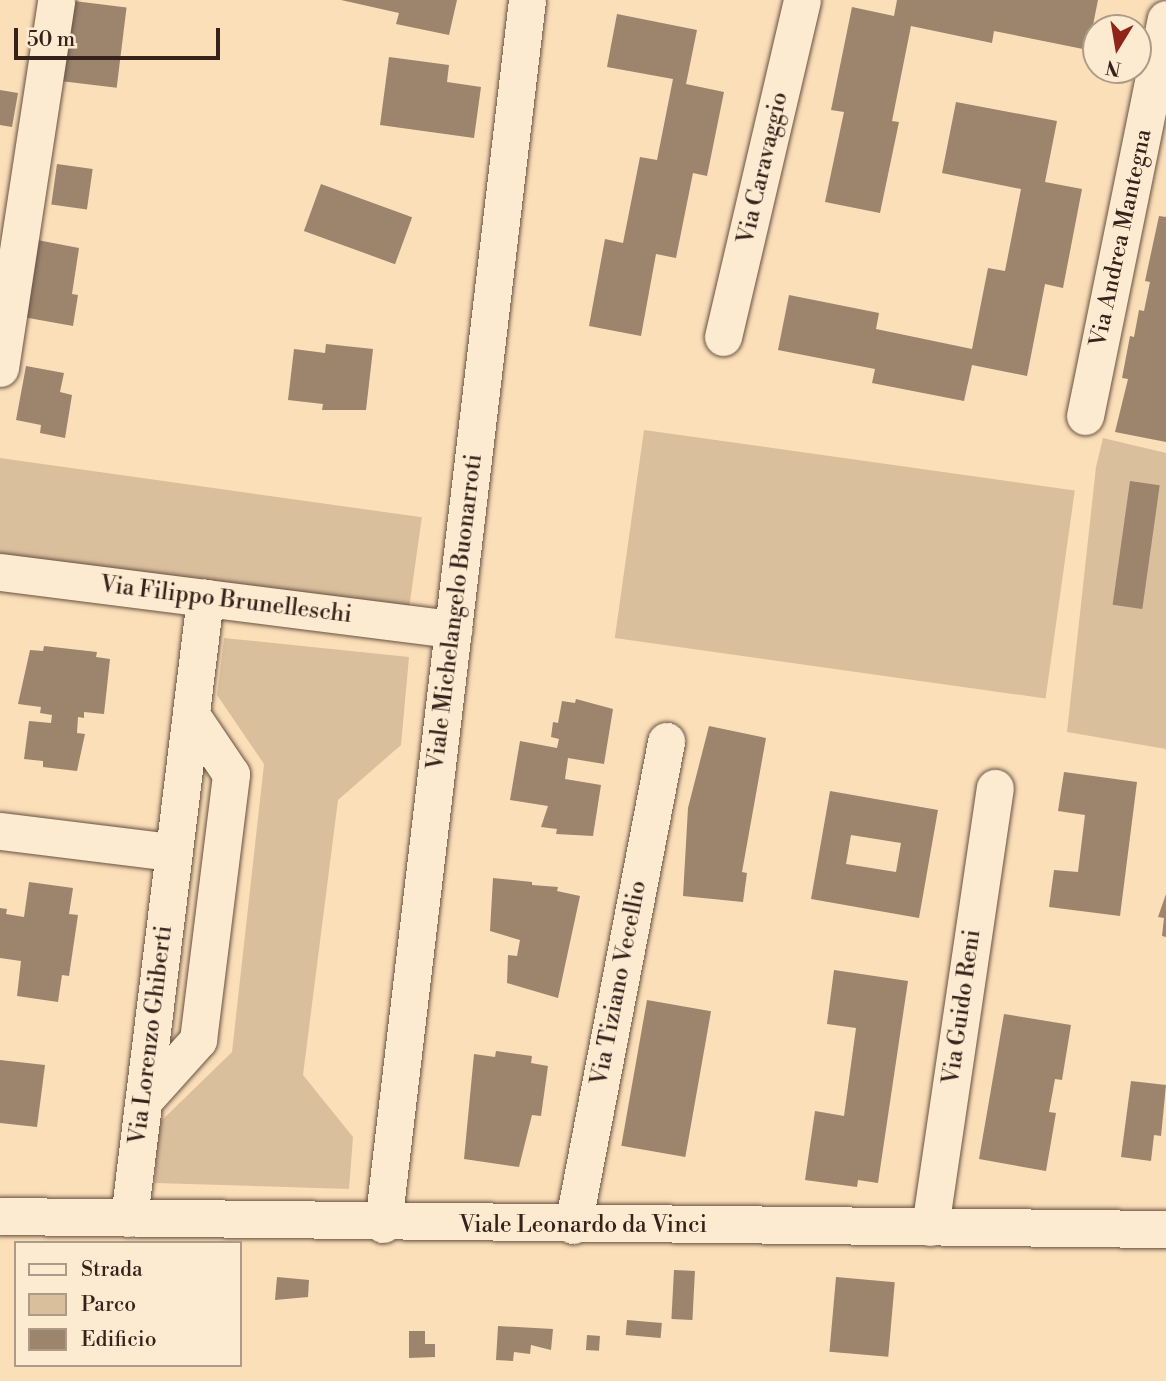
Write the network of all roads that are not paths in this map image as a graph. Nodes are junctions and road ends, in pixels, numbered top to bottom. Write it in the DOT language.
graph roads {
  1 [pos="56,0"];
  2 [pos="527,0"];
  3 [pos="802,0"];
  4 [pos="1166,19"];
  5 [pos="723,337"];
  6 [pos="0,368"];
  7 [pos="1085,415"];
  8 [pos="0,572"];
  9 [pos="205,598"];
  10 [pos="453,629"];
  11 [pos="191,715"];
  12 [pos="666,741"];
  13 [pos="995,788"];
  14 [pos="0,831"];
  15 [pos="172,852"];
  16 [pos="144,1100"];
  17 [pos="0,1216"];
  18 [pos="129,1218"];
  19 [pos="383,1224"];
  20 [pos="573,1225"];
  21 [pos="930,1227"];
  22 [pos="1166,1229"];
  1 -- 6 [label="street"];
  2 -- 10 [label="street, Viale Michelangelo Buonarroti"];
  3 -- 5 [label="street, Via Caravaggio"];
  4 -- 7 [label="street, Via Andrea Mantegna"];
  8 -- 9 [label="street, Via Filippo Brunelleschi"];
  9 -- 10 [label="street, Via Filippo Brunelleschi"];
  9 -- 11 [label="street, Via Lorenzo Ghiberti"];
  10 -- 19 [label="street, Viale Michelangelo Buonarroti"];
  11 -- 15 [label="street, Via Lorenzo Ghiberti"];
  11 -- 16 [label="street"];
  12 -- 20 [label="street, Via Tiziano Vecellio"];
  13 -- 21 [label="street, Via Guido Reni"];
  14 -- 15 [label="street"];
  15 -- 16 [label="street, Via Lorenzo Ghiberti"];
  16 -- 18 [label="street, Via Lorenzo Ghiberti"];
  17 -- 18 [label="street, Viale Leonardo da Vinci"];
  18 -- 19 [label="street, Viale Leonardo da Vinci"];
  19 -- 20 [label="street, Viale Leonardo da Vinci"];
  20 -- 21 [label="street, Viale Leonardo da Vinci"];
  21 -- 22 [label="street, Viale Leonardo da Vinci"];
}
